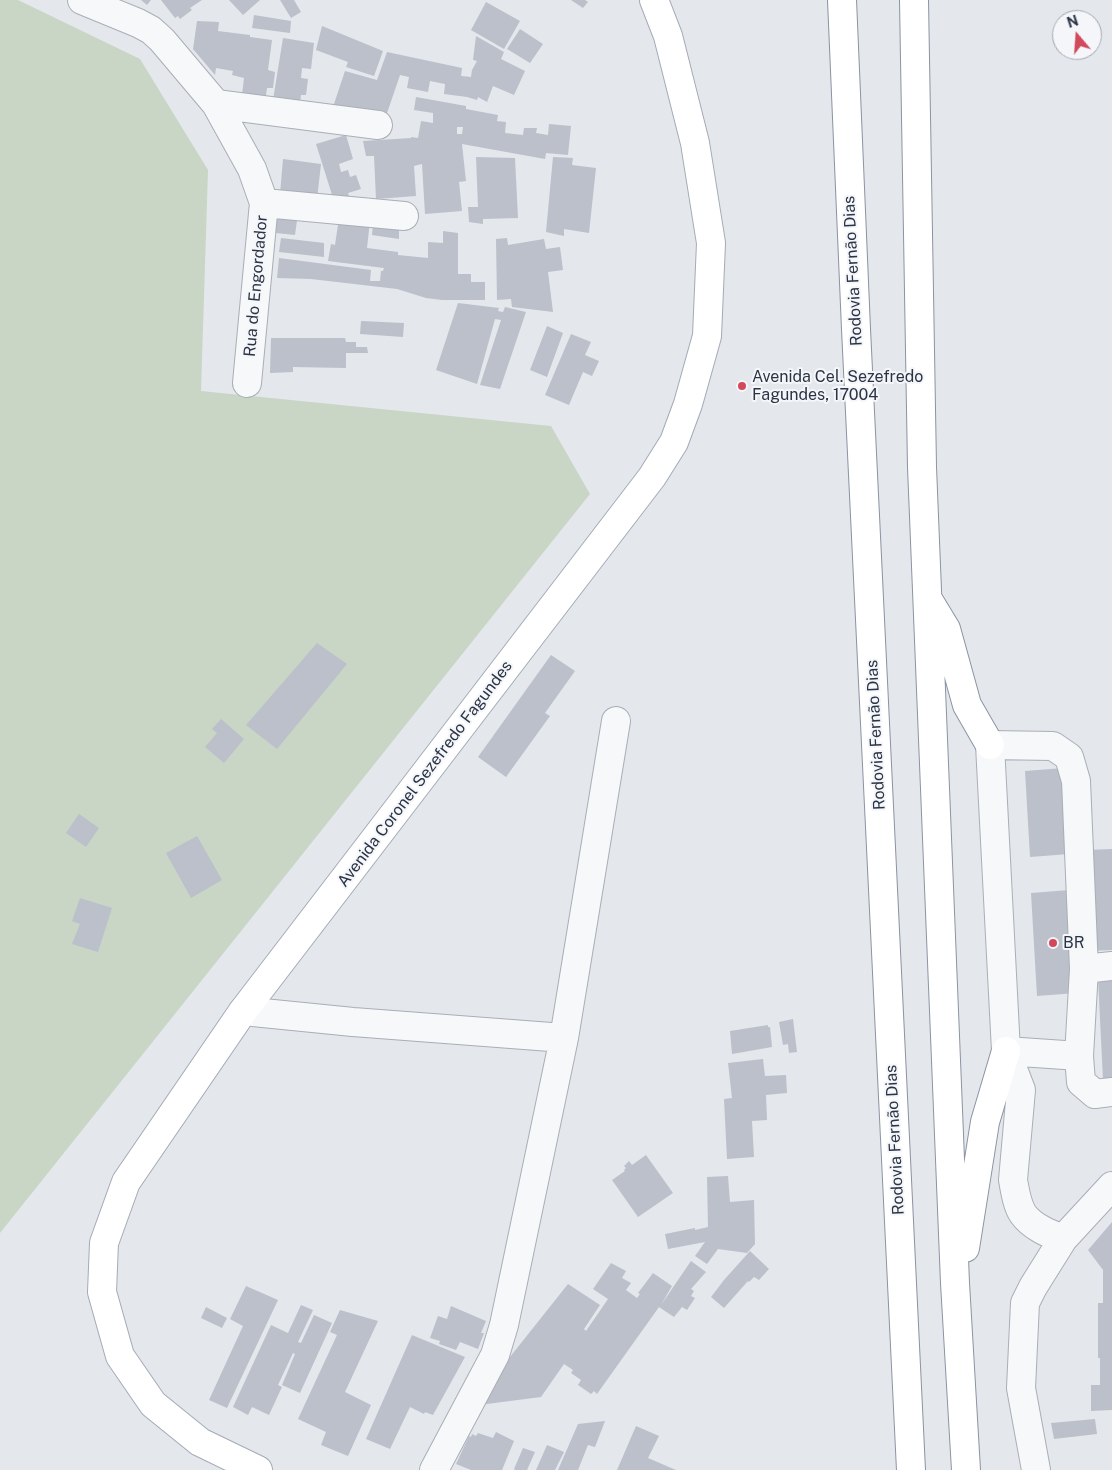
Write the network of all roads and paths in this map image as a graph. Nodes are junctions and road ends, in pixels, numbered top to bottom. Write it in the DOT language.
graph roads {
  1 [pos="82,0"];
  2 [pos="654,0"];
  3 [pos="842,0"];
  4 [pos="914,0"];
  5 [pos="216,104"];
  6 [pos="378,125"];
  7 [pos="264,204"];
  8 [pos="404,216"];
  9 [pos="247,383"];
  10 [pos="927,598"];
  11 [pos="616,721"];
  12 [pos="990,745"];
  13 [pos="1112,966"];
  14 [pos="1084,969"];
  15 [pos="243,1012"];
  16 [pos="564,1038"];
  17 [pos="1006,1051"];
  18 [pos="1079,1056"];
  19 [pos="1112,1092"];
  20 [pos="1112,1186"];
  21 [pos="1063,1239"];
  22 [pos="955,1283"];
  23 [pos="258,1470"];
  24 [pos="434,1470"];
  25 [pos="911,1470"];
  26 [pos="966,1470"];
  27 [pos="1036,1470"];
  1 -- 5 [label="street, Rua do Engordador"];
  2 -- 15 [label="main road, Avenida Coronel Sezefredo Fagundes"];
  3 -- 25 [label="main road, Rodovia Fernão Dias"];
  4 -- 10 [label="main road"];
  5 -- 6 [label="street"];
  5 -- 7 [label="street, Rua do Engordador"];
  7 -- 8 [label="street"];
  7 -- 9 [label="street, Rua do Engordador"];
  10 -- 12 [label="main road"];
  10 -- 22 [label="main road"];
  11 -- 16 [label="street"];
  12 -- 14 [label="street"];
  12 -- 17 [label="street"];
  13 -- 14 [label="street"];
  14 -- 18 [label="street"];
  15 -- 16 [label="street"];
  15 -- 23 [label="main road, Avenida Coronel Sezefredo Fagundes"];
  16 -- 24 [label="street"];
  17 -- 18 [label="street"];
  17 -- 21 [label="street"];
  17 -- 22 [label="main road"];
  18 -- 19 [label="street"];
  20 -- 21 [label="street"];
  21 -- 27 [label="street"];
  22 -- 26 [label="main road"];
}
